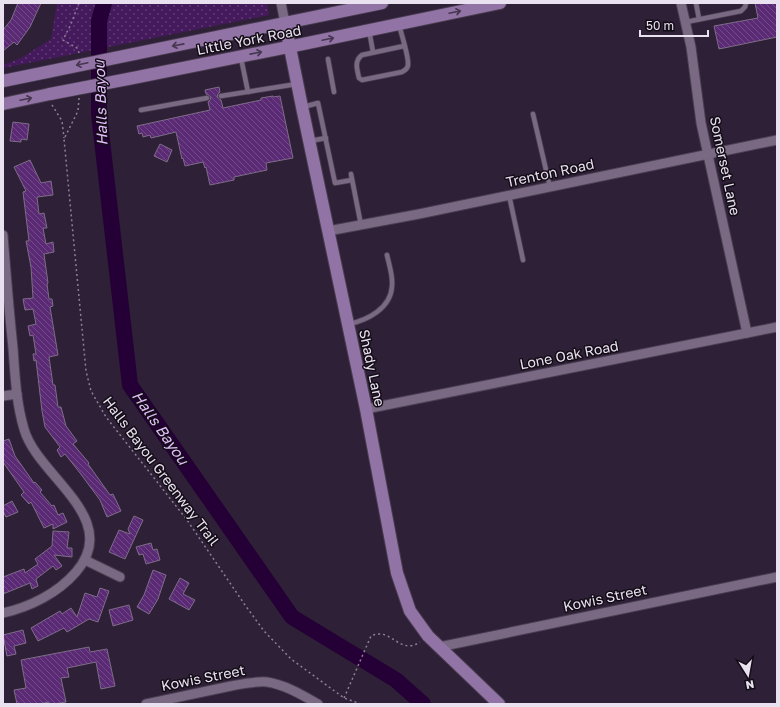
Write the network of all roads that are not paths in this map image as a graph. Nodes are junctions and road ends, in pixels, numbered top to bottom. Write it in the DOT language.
graph roads {
  1 [pos="281,3"];
  2 [pos="382,3"];
  3 [pos="500,3"];
  4 [pos="681,3"];
  5 [pos="696,3"];
  6 [pos="746,3"];
  7 [pos="699,20"];
  8 [pos="686,22"];
  9 [pos="285,23"];
  10 [pos="399,24"];
  11 [pos="369,30"];
  12 [pos="404,46"];
  13 [pos="290,47"];
  14 [pos="374,52"];
  15 [pos="240,56"];
  16 [pos="328,59"];
  17 [pos="3,81"];
  18 [pos="297,84"];
  19 [pos="248,92"];
  20 [pos="334,92"];
  21 [pos="220,96"];
  22 [pos="207,98"];
  23 [pos="3,104"];
  24 [pos="302,107"];
  25 [pos="141,110"];
  26 [pos="533,114"];
  27 [pos="326,138"];
  28 [pos="777,140"];
  29 [pos="309,141"];
  30 [pos="707,155"];
  31 [pos="351,174"];
  32 [pos="352,180"];
  33 [pos="550,187"];
  34 [pos="509,195"];
  35 [pos="362,225"];
  36 [pos="328,231"];
  37 [pos="3,236"];
  38 [pos="386,255"];
  39 [pos="523,260"];
  40 [pos="5,286"];
  41 [pos="347,324"];
  42 [pos="777,327"];
  43 [pos="747,333"];
  44 [pos="17,394"];
  45 [pos="3,396"];
  46 [pos="366,409"];
  47 [pos="84,560"];
  48 [pos="120,577"];
  49 [pos="777,577"];
  50 [pos="3,613"];
  51 [pos="439,647"];
  52 [pos="146,704"];
  53 [pos="318,704"];
  54 [pos="499,704"];
  1 -- 9 [label="street, Shady Lane"];
  2 -- 9 [label="main road, Little York Road"];
  10 -- 3 [label="main road, Little York Road, one-way"];
  4 -- 8 [label="street, Somerset Lane"];
  5 -- 7 [label="lane"];
  6 -- 7 [label="lane"];
  7 -- 8 [label="lane"];
  8 -- 30 [label="street, Somerset Lane"];
  9 -- 13 [label="main road, Shady Lane"];
  9 -- 17 [label="main road, Little York Road, one-way, bridge"];
  10 -- 11 [label="main road, Little York Road"];
  10 -- 12 [label="lane"];
  13 -- 11 [label="main road, Little York Road, one-way"];
  11 -- 14 [label="lane"];
  12 -- 14 [label="lane"];
  12 -- 14 [label="lane"];
  15 -- 13 [label="main road, Little York Road, one-way"];
  13 -- 18 [label="main road, Shady Lane"];
  15 -- 19 [label="lane"];
  23 -- 15 [label="main road, Little York Road, one-way, bridge"];
  16 -- 20 [label="lane"];
  18 -- 19 [label="lane"];
  18 -- 24 [label="main road, Shady Lane"];
  19 -- 21 [label="lane"];
  22 -- 25 [label="lane"];
  24 -- 27 [label="lane"];
  24 -- 29 [label="main road, Shady Lane"];
  26 -- 33 [label="lane"];
  27 -- 29 [label="lane"];
  27 -- 32 [label="lane"];
  28 -- 30 [label="street, Trenton Road"];
  29 -- 36 [label="main road, Shady Lane"];
  30 -- 33 [label="street, Trenton Road"];
  30 -- 43 [label="street, Somerset Lane"];
  31 -- 32 [label="lane"];
  32 -- 35 [label="lane"];
  33 -- 34 [label="street, Trenton Road"];
  34 -- 35 [label="street, Trenton Road"];
  34 -- 39 [label="lane"];
  35 -- 36 [label="street, Trenton Road"];
  36 -- 41 [label="main road, Shady Lane"];
  37 -- 40 [label="street"];
  38 -- 41 [label="lane"];
  40 -- 44 [label="street"];
  41 -- 46 [label="main road, Shady Lane"];
  42 -- 43 [label="street, Lone Oak Road"];
  43 -- 46 [label="street, Lone Oak Road"];
  44 -- 45 [label="street"];
  44 -- 47 [label="street"];
  46 -- 51 [label="main road, Shady Lane"];
  47 -- 48 [label="street"];
  47 -- 50 [label="street"];
  49 -- 51 [label="street, Kowis Street"];
  51 -- 54 [label="main road, Shady Lane"];
  52 -- 53 [label="street, Kowis Street"];
}
